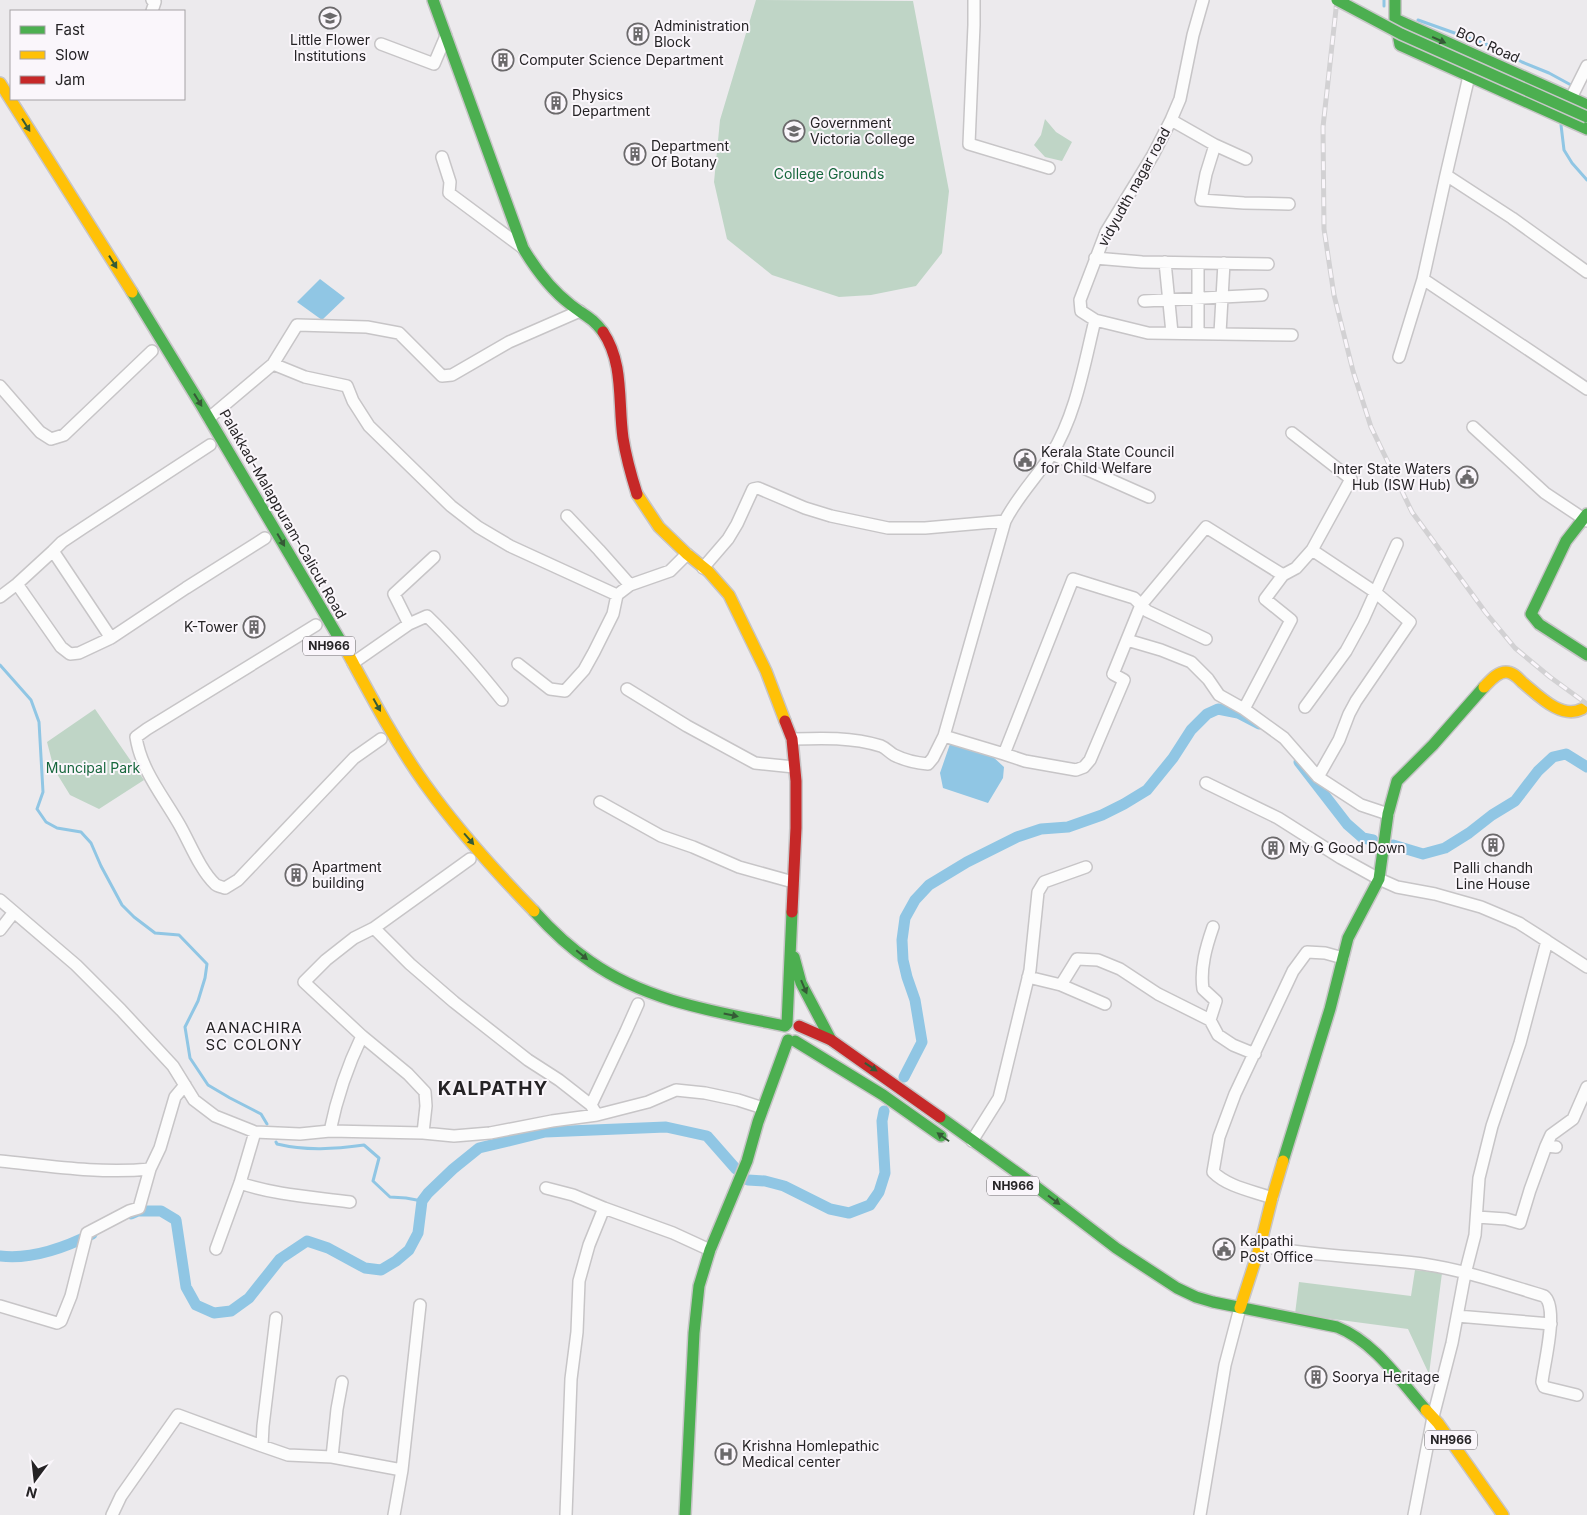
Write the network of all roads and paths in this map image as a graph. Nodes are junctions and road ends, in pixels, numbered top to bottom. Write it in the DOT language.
graph roads {
  1 [pos="433,0"];
  2 [pos="974,0"];
  3 [pos="1203,0"];
  4 [pos="1337,0"];
  5 [pos="1395,0"];
  6 [pos="1395,19"];
  7 [pos="446,36"];
  8 [pos="381,44"];
  9 [pos="1587,66"];
  10 [pos="1469,76"];
  11 [pos="0,83"];
  12 [pos="1571,98"];
  13 [pos="10,99"];
  14 [pos="11,100"];
  15 [pos="1587,105"];
  16 [pos="1587,117"];
  17 [pos="1171,120"];
  18 [pos="1587,129"];
  19 [pos="1215,145"];
  20 [pos="442,157"];
  21 [pos="1246,160"];
  22 [pos="1049,168"];
  23 [pos="1446,175"];
  24 [pos="1289,204"];
  25 [pos="523,248"];
  26 [pos="1095,258"];
  27 [pos="1165,262"];
  28 [pos="1198,263"];
  29 [pos="1224,263"];
  30 [pos="1268,264"];
  31 [pos="1587,272"];
  32 [pos="1423,279"];
  33 [pos="1262,296"];
  34 [pos="1222,297"];
  35 [pos="1198,298"];
  36 [pos="1169,300"];
  37 [pos="1144,302"];
  38 [pos="580,310"];
  39 [pos="1095,320"];
  40 [pos="1172,333"];
  41 [pos="1198,333"];
  42 [pos="1220,333"];
  43 [pos="1292,335"];
  44 [pos="152,351"];
  45 [pos="1400,357"];
  46 [pos="273,364"];
  47 [pos="0,386"];
  48 [pos="1587,389"];
  49 [pos="209,418"];
  50 [pos="1473,427"];
  51 [pos="1292,433"];
  52 [pos="210,445"];
  53 [pos="1052,454"];
  54 [pos="1149,498"];
  55 [pos="567,516"];
  56 [pos="1586,518"];
  57 [pos="1005,521"];
  58 [pos="265,538"];
  59 [pos="1397,544"];
  60 [pos="1312,550"];
  61 [pos="52,551"];
  62 [pos="686,554"];
  63 [pos="434,557"];
  64 [pos="703,568"];
  65 [pos="1283,575"];
  66 [pos="17,584"];
  67 [pos="630,585"];
  68 [pos="1375,592"];
  69 [pos="617,595"];
  70 [pos="0,597"];
  71 [pos="1141,605"];
  72 [pos="316,624"];
  73 [pos="410,624"];
  74 [pos="111,638"];
  75 [pos="1206,639"];
  76 [pos="1127,640"];
  77 [pos="1587,655"];
  78 [pos="353,663"];
  79 [pos="518,664"];
  80 [pos="627,690"];
  81 [pos="502,700"];
  82 [pos="1306,707"];
  83 [pos="1244,709"];
  84 [pos="1582,709"];
  85 [pos="944,736"];
  86 [pos="792,739"];
  87 [pos="384,743"];
  88 [pos="1004,754"];
  89 [pos="794,767"];
  90 [pos="1318,777"];
  91 [pos="1206,783"];
  92 [pos="600,802"];
  93 [pos="1388,814"];
  94 [pos="473,862"];
  95 [pos="1086,867"];
  96 [pos="1379,879"];
  97 [pos="793,882"];
  98 [pos="0,900"];
  99 [pos="14,912"];
  100 [pos="1213,927"];
  101 [pos="374,928"];
  102 [pos="0,930"];
  103 [pos="546,940"];
  104 [pos="790,940"];
  105 [pos="1547,942"];
  106 [pos="567,958"];
  107 [pos="1343,958"];
  108 [pos="1587,967"];
  109 [pos="1028,977"];
  110 [pos="1061,985"];
  111 [pos="638,1003"];
  112 [pos="1105,1004"];
  113 [pos="1210,1020"];
  114 [pos="788,1033"];
  115 [pos="362,1036"];
  116 [pos="830,1040"];
  117 [pos="1255,1054"];
  118 [pos="184,1085"];
  119 [pos="1587,1087"];
  120 [pos="763,1108"];
  121 [pos="594,1110"];
  122 [pos="330,1131"];
  123 [pos="256,1132"];
  124 [pos="423,1133"];
  125 [pos="948,1140"];
  126 [pos="972,1141"];
  127 [pos="0,1161"];
  128 [pos="150,1169"];
  129 [pos="240,1183"];
  130 [pos="546,1188"];
  131 [pos="1272,1198"];
  132 [pos="350,1202"];
  133 [pos="604,1208"];
  134 [pos="1476,1217"];
  135 [pos="1062,1221"];
  136 [pos="1260,1246"];
  137 [pos="216,1248"];
  138 [pos="710,1250"];
  139 [pos="1465,1274"];
  140 [pos="420,1305"];
  141 [pos="0,1306"];
  142 [pos="1238,1312"];
  143 [pos="1457,1316"];
  144 [pos="276,1318"];
  145 [pos="1551,1324"];
  146 [pos="342,1382"];
  147 [pos="1577,1395"];
  148 [pos="1434,1417"];
  149 [pos="262,1446"];
  150 [pos="332,1457"];
  151 [pos="402,1470"];
  152 [pos="112,1515"];
  153 [pos="394,1515"];
  154 [pos="566,1515"];
  155 [pos="686,1515"];
  156 [pos="1200,1515"];
  157 [pos="1414,1515"];
  158 [pos="1502,1515"];
  1 -- 7 [label="main road"];
  2 -- 22 [label="street"];
  3 -- 17 [label="street, vidyudth nagar road"];
  4 -- 16 [label="main road, bridge"];
  5 -- 6 [label="main road"];
  6 -- 10 [label="main road"];
  6 -- 12 [label="main road, BOC Road, one-way"];
  7 -- 8 [label="street"];
  7 -- 25 [label="main road"];
  9 -- 12 [label="street"];
  10 -- 18 [label="main road"];
  10 -- 23 [label="street"];
  11 -- 13 [label="main road, Palakkad-Malappuram-Calicut Road / NH966, one-way"];
  12 -- 15 [label="main road, BOC Road"];
  14 -- 49 [label="main road, Palakkad-Malappuram-Calicut Road / NH966, one-way"];
  17 -- 19 [label="street"];
  17 -- 26 [label="street, vidyudth nagar road"];
  19 -- 21 [label="street"];
  19 -- 24 [label="street"];
  20 -- 25 [label="street"];
  23 -- 31 [label="street"];
  23 -- 32 [label="street"];
  25 -- 38 [label="main road"];
  26 -- 27 [label="street"];
  26 -- 39 [label="street, vidyudth nagar road"];
  27 -- 28 [label="street"];
  27 -- 36 [label="street"];
  28 -- 29 [label="street"];
  28 -- 35 [label="street"];
  29 -- 30 [label="street"];
  29 -- 34 [label="street"];
  32 -- 45 [label="street"];
  32 -- 48 [label="street"];
  33 -- 34 [label="street"];
  34 -- 35 [label="street"];
  34 -- 42 [label="street"];
  35 -- 36 [label="street"];
  35 -- 41 [label="street"];
  36 -- 37 [label="street"];
  36 -- 40 [label="street"];
  38 -- 46 [label="street"];
  38 -- 62 [label="main road"];
  39 -- 40 [label="street"];
  39 -- 53 [label="street"];
  40 -- 41 [label="street"];
  41 -- 42 [label="street"];
  42 -- 43 [label="street"];
  44 -- 47 [label="street"];
  46 -- 49 [label="street"];
  46 -- 69 [label="street"];
  49 -- 78 [label="main road, Palakkad-Malappuram-Calicut Road / NH966, one-way"];
  50 -- 56 [label="street"];
  51 -- 60 [label="street"];
  52 -- 61 [label="street"];
  53 -- 54 [label="street"];
  53 -- 57 [label="street"];
  55 -- 67 [label="street"];
  56 -- 77 [label="main road"];
  57 -- 64 [label="street"];
  57 -- 85 [label="street"];
  58 -- 74 [label="street"];
  59 -- 68 [label="street"];
  60 -- 65 [label="street"];
  60 -- 68 [label="street"];
  61 -- 66 [label="street"];
  61 -- 74 [label="street"];
  62 -- 64 [label="main road"];
  62 -- 67 [label="street"];
  63 -- 73 [label="street"];
  64 -- 86 [label="main road"];
  65 -- 71 [label="street"];
  65 -- 83 [label="street"];
  66 -- 70 [label="street"];
  66 -- 74 [label="street"];
  67 -- 69 [label="street"];
  68 -- 82 [label="street"];
  68 -- 90 [label="street"];
  69 -- 79 [label="street"];
  71 -- 75 [label="street"];
  71 -- 76 [label="street"];
  71 -- 88 [label="street"];
  72 -- 87 [label="street"];
  73 -- 78 [label="street"];
  73 -- 81 [label="street"];
  76 -- 83 [label="street"];
  76 -- 88 [label="street"];
  78 -- 114 [label="main road, Palakkad-Malappuram-Calicut Road / NH966, one-way"];
  80 -- 89 [label="street"];
  83 -- 90 [label="street"];
  84 -- 93 [label="main road"];
  85 -- 86 [label="street"];
  85 -- 88 [label="street"];
  86 -- 89 [label="main road"];
  87 -- 94 [label="main road"];
  89 -- 97 [label="main road"];
  90 -- 93 [label="street"];
  91 -- 96 [label="street"];
  92 -- 97 [label="street"];
  93 -- 96 [label="main road"];
  94 -- 101 [label="street"];
  95 -- 109 [label="street"];
  96 -- 105 [label="street"];
  96 -- 107 [label="main road"];
  97 -- 104 [label="main road"];
  98 -- 99 [label="street"];
  99 -- 102 [label="street"];
  99 -- 118 [label="street"];
  100 -- 113 [label="street"];
  101 -- 115 [label="street"];
  101 -- 121 [label="street"];
  103 -- 106 [label="main road"];
  104 -- 114 [label="main road"];
  104 -- 116 [label="main road, one-way"];
  105 -- 108 [label="street"];
  105 -- 134 [label="street"];
  107 -- 117 [label="street"];
  107 -- 131 [label="main road"];
  109 -- 110 [label="street"];
  109 -- 126 [label="street"];
  110 -- 112 [label="street"];
  110 -- 113 [label="street"];
  111 -- 121 [label="street"];
  113 -- 117 [label="street"];
  114 -- 116 [label="main road, Palakkad-Malappuram-Calicut Road / NH966"];
  114 -- 120 [label="main road"];
  125 -- 114 [label="main road, Palakkad-Malappuram-Calicut Road / NH966, one-way"];
  115 -- 122 [label="street"];
  115 -- 124 [label="street"];
  116 -- 126 [label="main road, Palakkad-Malappuram-Calicut Road / NH966, one-way"];
  117 -- 131 [label="street"];
  118 -- 123 [label="street"];
  118 -- 128 [label="street"];
  119 -- 134 [label="street"];
  120 -- 121 [label="street"];
  120 -- 138 [label="main road"];
  121 -- 124 [label="street"];
  122 -- 123 [label="street"];
  122 -- 124 [label="street"];
  123 -- 129 [label="street"];
  126 -- 142 [label="main road, Palakkad-Malappuram-Calicut Road / NH966, one-way"];
  127 -- 128 [label="street"];
  128 -- 141 [label="street"];
  129 -- 132 [label="street"];
  129 -- 137 [label="street"];
  130 -- 133 [label="street"];
  131 -- 136 [label="main road"];
  133 -- 138 [label="street"];
  133 -- 154 [label="street"];
  134 -- 139 [label="street"];
  135 -- 142 [label="main road, Palakkad-Malappuram-Calicut Road / NH966"];
  136 -- 139 [label="street"];
  136 -- 142 [label="main road"];
  138 -- 155 [label="main road"];
  139 -- 143 [label="street"];
  139 -- 145 [label="street"];
  140 -- 151 [label="street"];
  142 -- 148 [label="main road, Palakkad-Malappuram-Calicut Road / NH966"];
  142 -- 156 [label="street"];
  143 -- 145 [label="street"];
  143 -- 148 [label="street"];
  144 -- 149 [label="street"];
  145 -- 147 [label="street"];
  146 -- 150 [label="street"];
  148 -- 157 [label="street"];
  148 -- 158 [label="main road, Palakkad-Malappuram-Calicut Road / NH966"];
  149 -- 150 [label="street"];
  149 -- 152 [label="street"];
  150 -- 151 [label="street"];
  151 -- 153 [label="street"];
}
